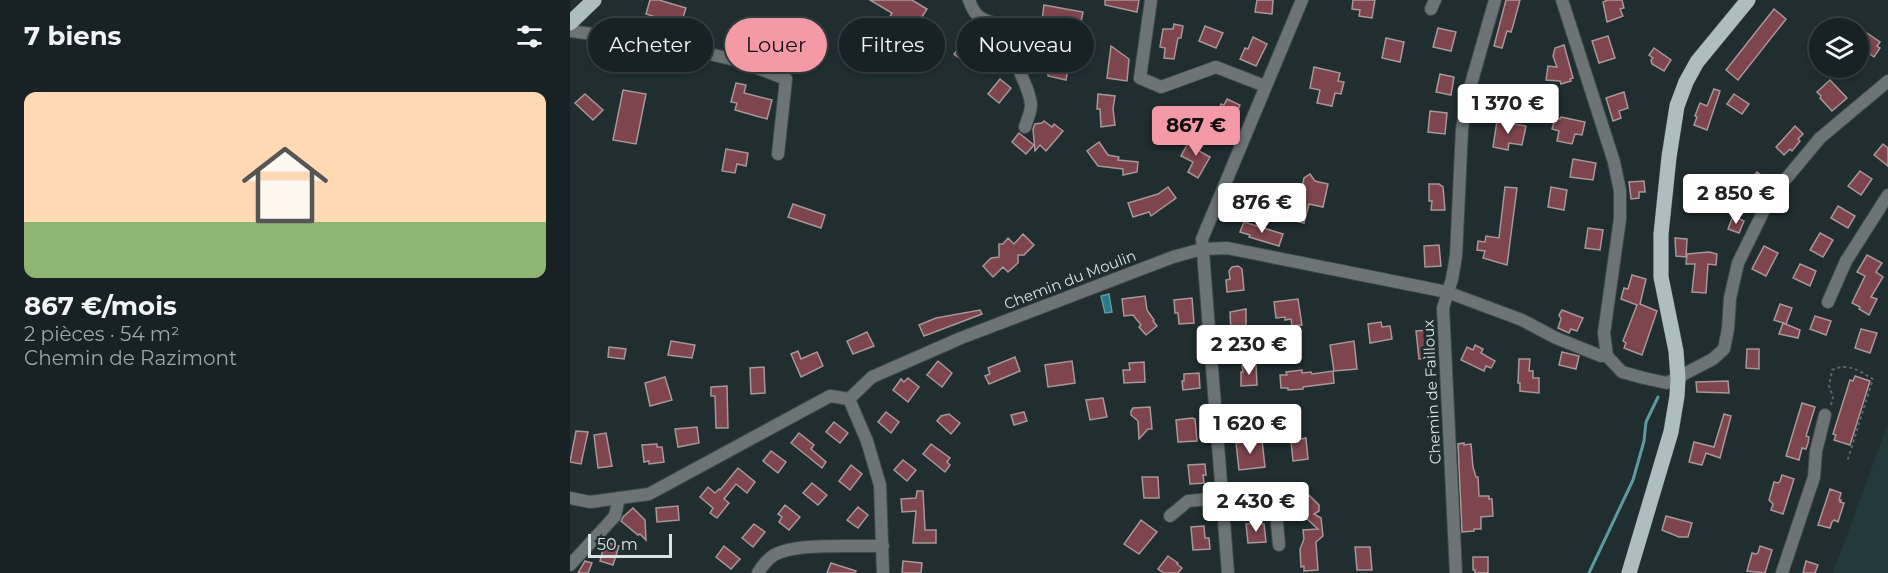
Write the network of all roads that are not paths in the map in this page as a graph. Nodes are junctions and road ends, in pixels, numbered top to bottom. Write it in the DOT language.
graph roads {
  1 [pos="594,0"];
  2 [pos="969,0"];
  3 [pos="1151,0"];
  4 [pos="1302,0"];
  5 [pos="1495,0"];
  6 [pos="1562,0"];
  7 [pos="1748,0"];
  8 [pos="570,23"];
  9 [pos="570,30"];
  10 [pos="1888,81"];
  11 [pos="1265,86"];
  12 [pos="1025,128"];
  13 [pos="778,154"];
  14 [pos="1888,195"];
  15 [pos="1202,249"];
  16 [pos="1447,292"];
  17 [pos="1828,302"];
  18 [pos="1607,356"];
  19 [pos="1678,379"];
  20 [pos="849,399"];
  21 [pos="1825,415"];
  22 [pos="1222,497"];
  23 [pos="570,498"];
  24 [pos="619,498"];
  25 [pos="1170,516"];
  26 [pos="1279,544"];
  27 [pos="883,546"];
  28 [pos="570,565"];
  29 [pos="758,573"];
  30 [pos="883,573"];
  31 [pos="1228,573"];
  32 [pos="1456,573"];
  33 [pos="1629,573"];
  34 [pos="1782,573"];
  1 -- 8 [label="main road"];
  2 -- 12 [label="street"];
  3 -- 11 [label="street"];
  4 -- 11 [label="street"];
  5 -- 16 [label="street, Chemin de Failloux"];
  6 -- 18 [label="street"];
  7 -- 19 [label="main road"];
  9 -- 13 [label="street"];
  10 -- 19 [label="street"];
  11 -- 15 [label="street"];
  14 -- 17 [label="street"];
  15 -- 16 [label="street, Chemin du Moulin"];
  15 -- 20 [label="street, Chemin du Moulin"];
  15 -- 22 [label="street"];
  16 -- 18 [label="street, Chemin du Moulin"];
  16 -- 32 [label="street, Chemin de Failloux"];
  18 -- 19 [label="street"];
  19 -- 33 [label="main road"];
  20 -- 24 [label="street"];
  20 -- 27 [label="street"];
  21 -- 34 [label="street"];
  22 -- 25 [label="street"];
  22 -- 26 [label="street"];
  22 -- 31 [label="street"];
  23 -- 24 [label="street"];
  24 -- 28 [label="street"];
  27 -- 29 [label="street"];
  27 -- 30 [label="street"];
}
